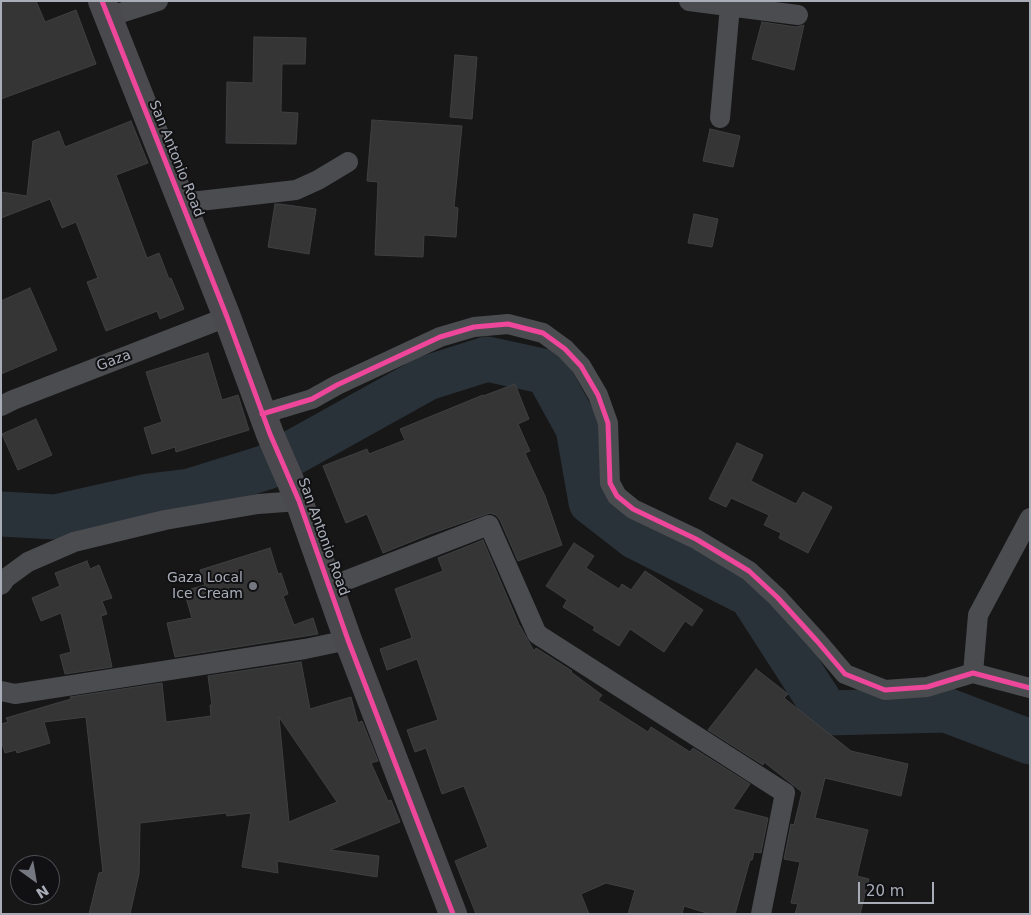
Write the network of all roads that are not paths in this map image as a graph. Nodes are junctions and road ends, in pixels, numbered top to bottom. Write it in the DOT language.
graph roads {
  1 [pos="158,1"];
  2 [pos="689,1"];
  3 [pos="730,6"];
  4 [pos="105,9"];
  5 [pos="798,15"];
  6 [pos="720,118"];
  7 [pos="348,162"];
  8 [pos="182,203"];
  9 [pos="227,317"];
  10 [pos="1,406"];
  11 [pos="266,424"];
  12 [pos="296,494"];
  13 [pos="1030,518"];
  14 [pos="1,585"];
  15 [pos="329,587"];
  16 [pos="348,640"];
  17 [pos="973,674"];
  18 [pos="1030,688"];
  19 [pos="1,691"];
  20 [pos="453,914"];
  21 [pos="761,914"];
  1 -- 4 [label="street"];
  2 -- 3 [label="street"];
  3 -- 5 [label="street"];
  3 -- 6 [label="street"];
  4 -- 8 [label="street, San Antonio Road"];
  7 -- 8 [label="street"];
  8 -- 9 [label="street, San Antonio Road"];
  9 -- 10 [label="street, Gaza"];
  9 -- 11 [label="street, San Antonio Road"];
  11 -- 12 [label="street, San Antonio Road"];
  11 -- 17 [label="street"];
  12 -- 14 [label="street"];
  12 -- 15 [label="street, San Antonio Road"];
  13 -- 17 [label="street"];
  15 -- 16 [label="street, San Antonio Road"];
  15 -- 21 [label="street"];
  16 -- 19 [label="street"];
  16 -- 20 [label="street, San Antonio Road"];
  17 -- 18 [label="street"];
}
